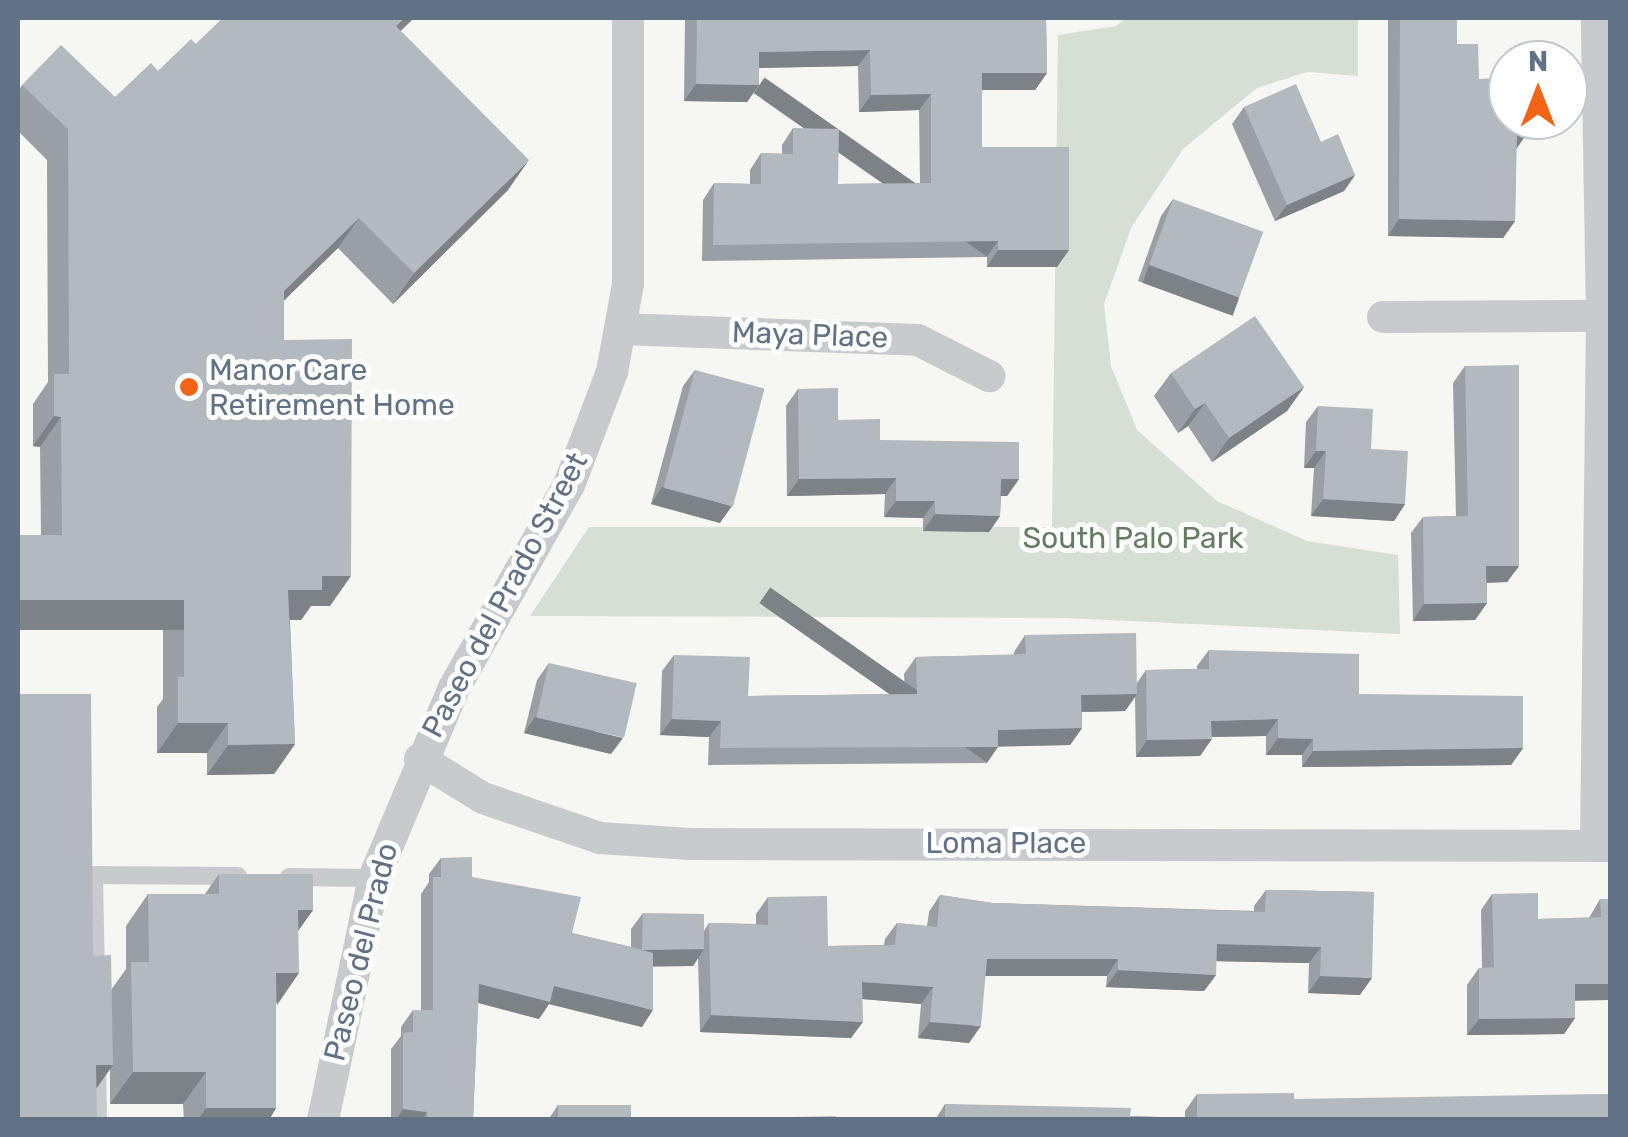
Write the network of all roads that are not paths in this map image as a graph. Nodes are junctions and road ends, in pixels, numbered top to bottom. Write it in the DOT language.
graph roads {
  1 [pos="628,18"];
  2 [pos="1596,18"];
  3 [pos="1606,316"];
  4 [pos="1383,317"];
  5 [pos="621,329"];
  6 [pos="989,376"];
  7 [pos="420,759"];
  8 [pos="1603,846"];
  9 [pos="374,878"];
  10 [pos="96,1007"];
  11 [pos="97,1044"];
  12 [pos="325,1105"];
  13 [pos="98,1120"];
  1 -- 5 [label="street, Paseo del Prado Street"];
  2 -- 3 [label="street"];
  3 -- 4 [label="street"];
  3 -- 8 [label="street"];
  5 -- 6 [label="street, Maya Place"];
  5 -- 7 [label="street, Paseo del Prado Street"];
  7 -- 8 [label="street, Loma Place"];
  7 -- 9 [label="street, Paseo del Prado"];
  9 -- 10 [label="lane"];
  9 -- 12 [label="street, Paseo del Prado"];
  11 -- 13 [label="lane"];
}
